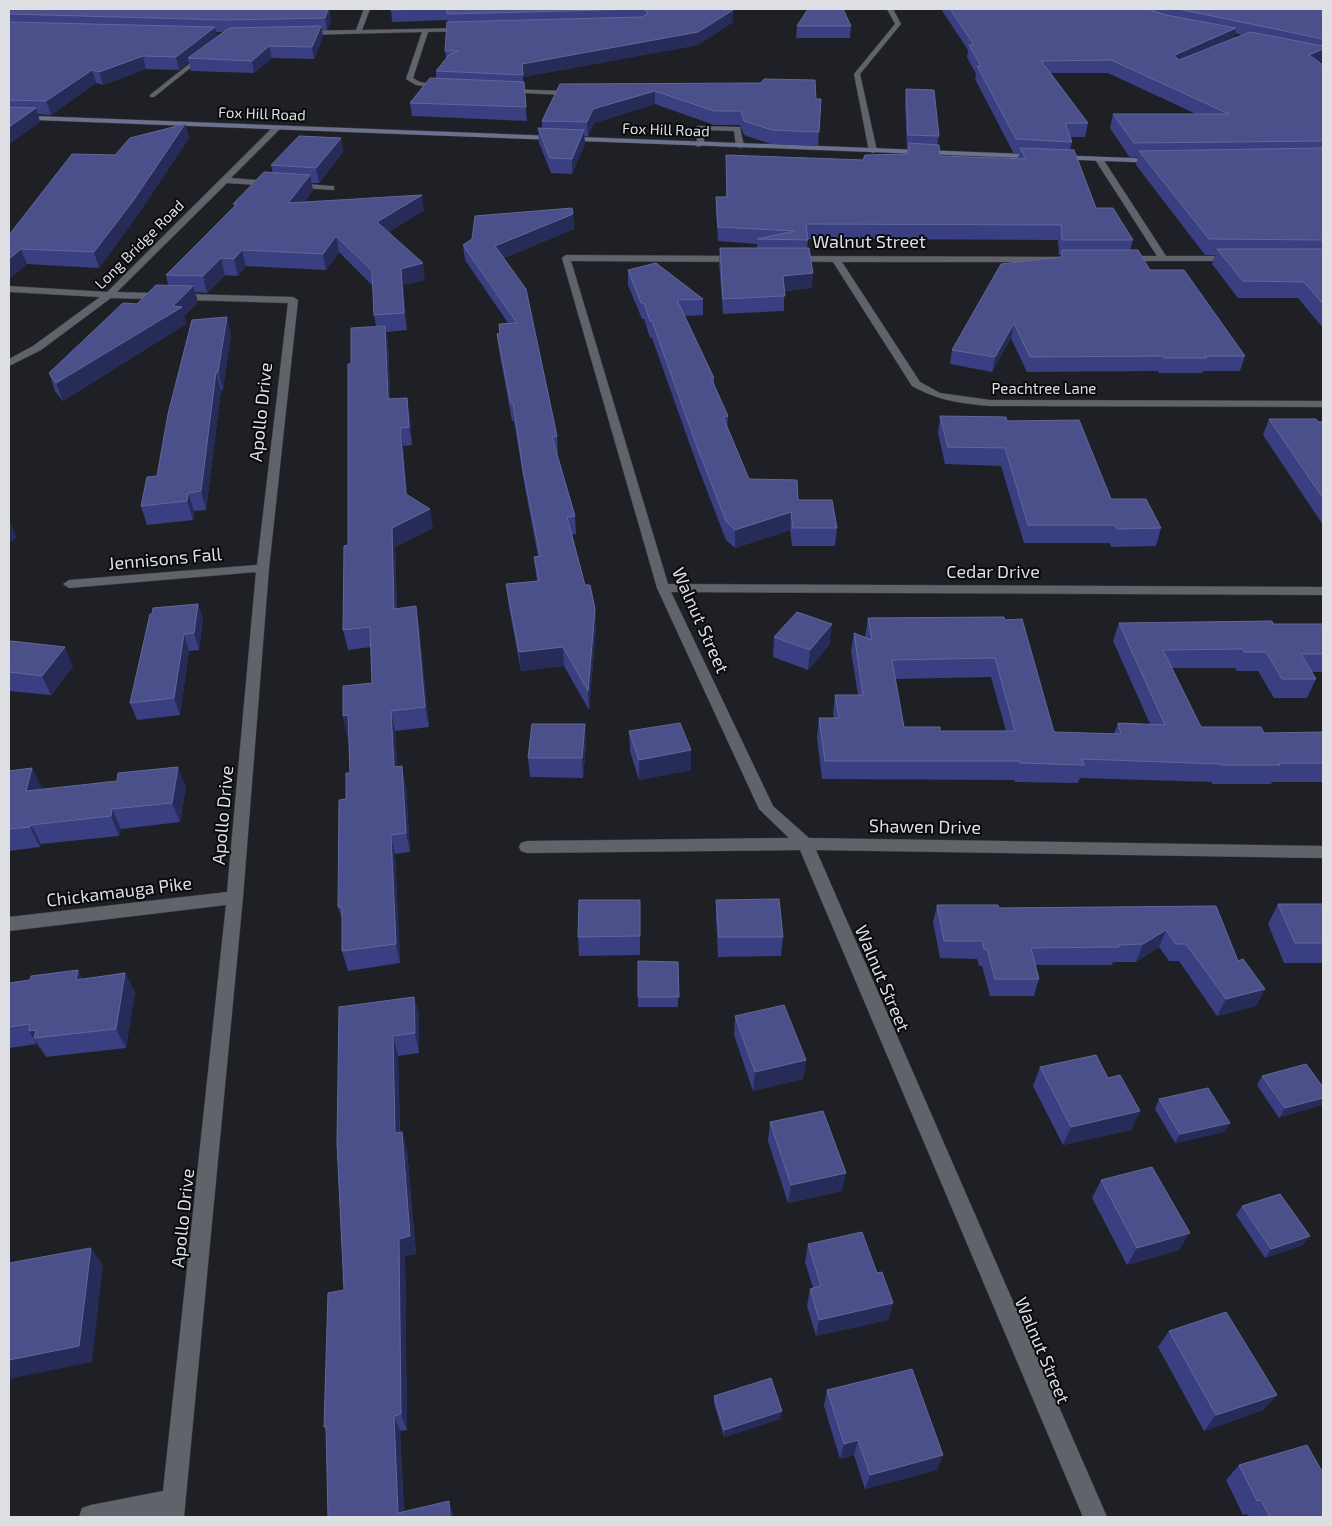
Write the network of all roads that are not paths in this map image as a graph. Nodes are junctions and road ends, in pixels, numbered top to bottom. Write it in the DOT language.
graph roads {
  1 [pos="367,9"];
  2 [pos="890,9"];
  3 [pos="475,29"];
  4 [pos="425,31"];
  5 [pos="358,32"];
  6 [pos="298,34"];
  7 [pos="213,48"];
  8 [pos="454,88"];
  9 [pos="499,90"];
  10 [pos="564,93"];
  11 [pos="152,96"];
  12 [pos="9,117"];
  13 [pos="277,128"];
  14 [pos="700,144"];
  15 [pos="740,146"];
  16 [pos="873,151"];
  17 [pos="1100,161"];
  18 [pos="1166,162"];
  19 [pos="222,180"];
  20 [pos="331,188"];
  21 [pos="756,259"];
  22 [pos="776,259"];
  23 [pos="1074,259"];
  24 [pos="1114,259"];
  25 [pos="1163,259"];
  26 [pos="1243,259"];
  27 [pos="836,260"];
  28 [pos="9,289"];
  29 [pos="109,295"];
  30 [pos="9,363"];
  31 [pos="1323,404"];
  32 [pos="263,568"];
  33 [pos="69,584"];
  34 [pos="663,588"];
  35 [pos="1323,591"];
  36 [pos="805,844"];
  37 [pos="527,847"];
  38 [pos="1323,852"];
  39 [pos="235,897"];
  40 [pos="9,924"];
  41 [pos="173,1509"];
  42 [pos="91,1517"];
  43 [pos="1095,1517"];
  1 -- 5 [label="street"];
  2 -- 16 [label="street"];
  3 -- 4 [label="street"];
  4 -- 5 [label="street"];
  4 -- 8 [label="street"];
  5 -- 6 [label="street"];
  7 -- 11 [label="street"];
  9 -- 10 [label="street"];
  12 -- 13 [label="main road, Fox Hill Road"];
  13 -- 14 [label="main road, Fox Hill Road"];
  13 -- 19 [label="street, Long Bridge Road"];
  14 -- 15 [label="main road, Fox Hill Road"];
  14 -- 15 [label="street"];
  15 -- 16 [label="main road, Fox Hill Road"];
  16 -- 17 [label="main road, Fox Hill Road"];
  17 -- 18 [label="main road, Fox Hill Road"];
  17 -- 25 [label="street"];
  19 -- 20 [label="street"];
  19 -- 29 [label="street, Long Bridge Road"];
  21 -- 34 [label="street, Walnut Street"];
  22 -- 27 [label="street, Walnut Street"];
  23 -- 27 [label="street, Walnut Street"];
  24 -- 25 [label="street"];
  25 -- 26 [label="street"];
  27 -- 31 [label="street, Peachtree Lane"];
  28 -- 29 [label="street"];
  29 -- 30 [label="street, Long Bridge Road"];
  29 -- 32 [label="street, Apollo Drive"];
  32 -- 33 [label="street, Jennisons Fall"];
  32 -- 39 [label="street, Apollo Drive"];
  34 -- 35 [label="street, Cedar Drive"];
  34 -- 36 [label="street, Walnut Street"];
  36 -- 37 [label="street, Shawen Drive"];
  36 -- 38 [label="street, Shawen Drive"];
  36 -- 43 [label="street, Walnut Street"];
  39 -- 40 [label="street, Chickamauga Pike"];
  39 -- 41 [label="street, Apollo Drive"];
  41 -- 42 [label="street"];
}
